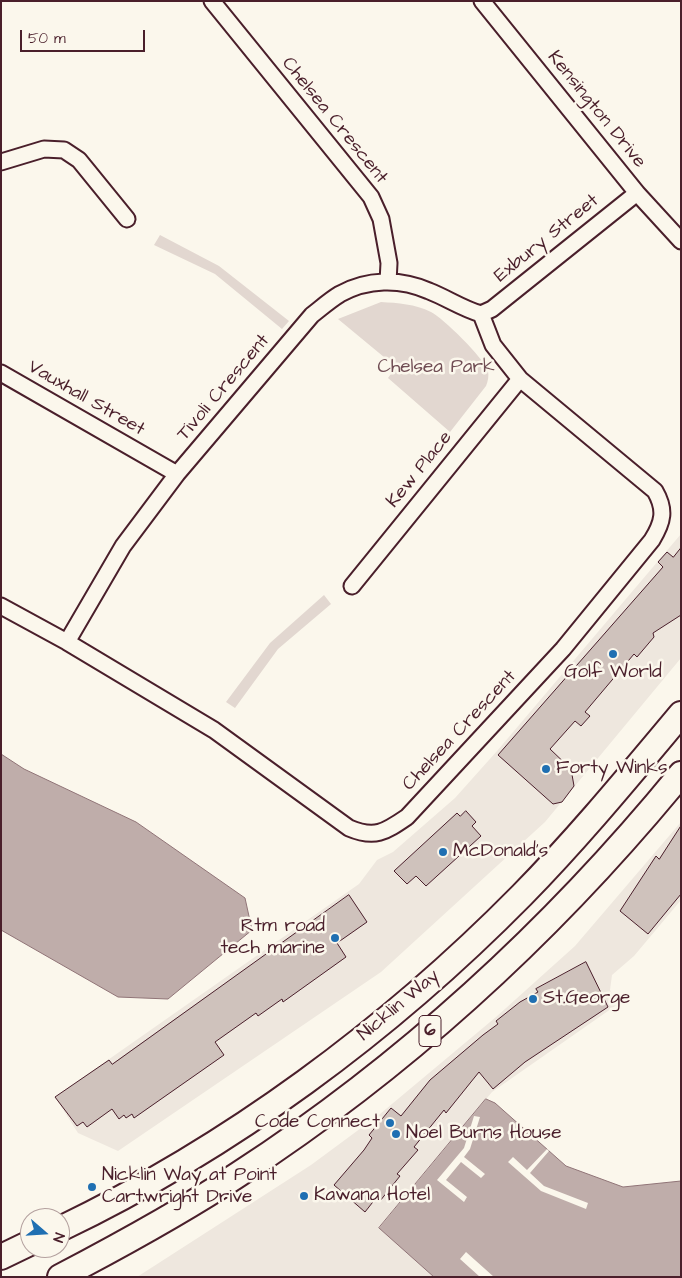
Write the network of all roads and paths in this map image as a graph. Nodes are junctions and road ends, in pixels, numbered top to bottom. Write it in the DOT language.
graph roads {
  1 [pos="212,1"];
  2 [pos="482,1"];
  3 [pos="1,162"];
  4 [pos="637,193"];
  5 [pos="127,219"];
  6 [pos="681,241"];
  7 [pos="388,282"];
  8 [pos="482,314"];
  9 [pos="1,373"];
  10 [pos="520,379"];
  11 [pos="177,474"];
  12 [pos="352,586"];
  13 [pos="1,606"];
  14 [pos="67,642"];
  15 [pos="681,714"];
  16 [pos="681,774"];
  17 [pos="70,1224"];
  18 [pos="20,1248"];
  19 [pos="1,1257"];
  20 [pos="60,1277"];
  1 -- 7 [label="street, Chelsea Crescent"];
  2 -- 4 [label="street, Kensington Drive"];
  3 -- 5 [label="street"];
  4 -- 6 [label="street, Kensington Drive"];
  4 -- 8 [label="street, Exbury Street"];
  7 -- 8 [label="street, Tivoli Crescent"];
  7 -- 11 [label="street, Tivoli Crescent"];
  8 -- 10 [label="street, Chelsea Crescent"];
  9 -- 11 [label="street, Vauxhall Street"];
  10 -- 12 [label="street, Kew Place"];
  10 -- 14 [label="street, Chelsea Crescent"];
  11 -- 14 [label="street, Tivoli Crescent"];
  13 -- 14 [label="street, Chelsea Crescent"];
  15 -- 17 [label="highway, Nicklin Way / 6"];
  16 -- 20 [label="highway, Nicklin Way / 6"];
  18 -- 19 [label="highway"];
}
